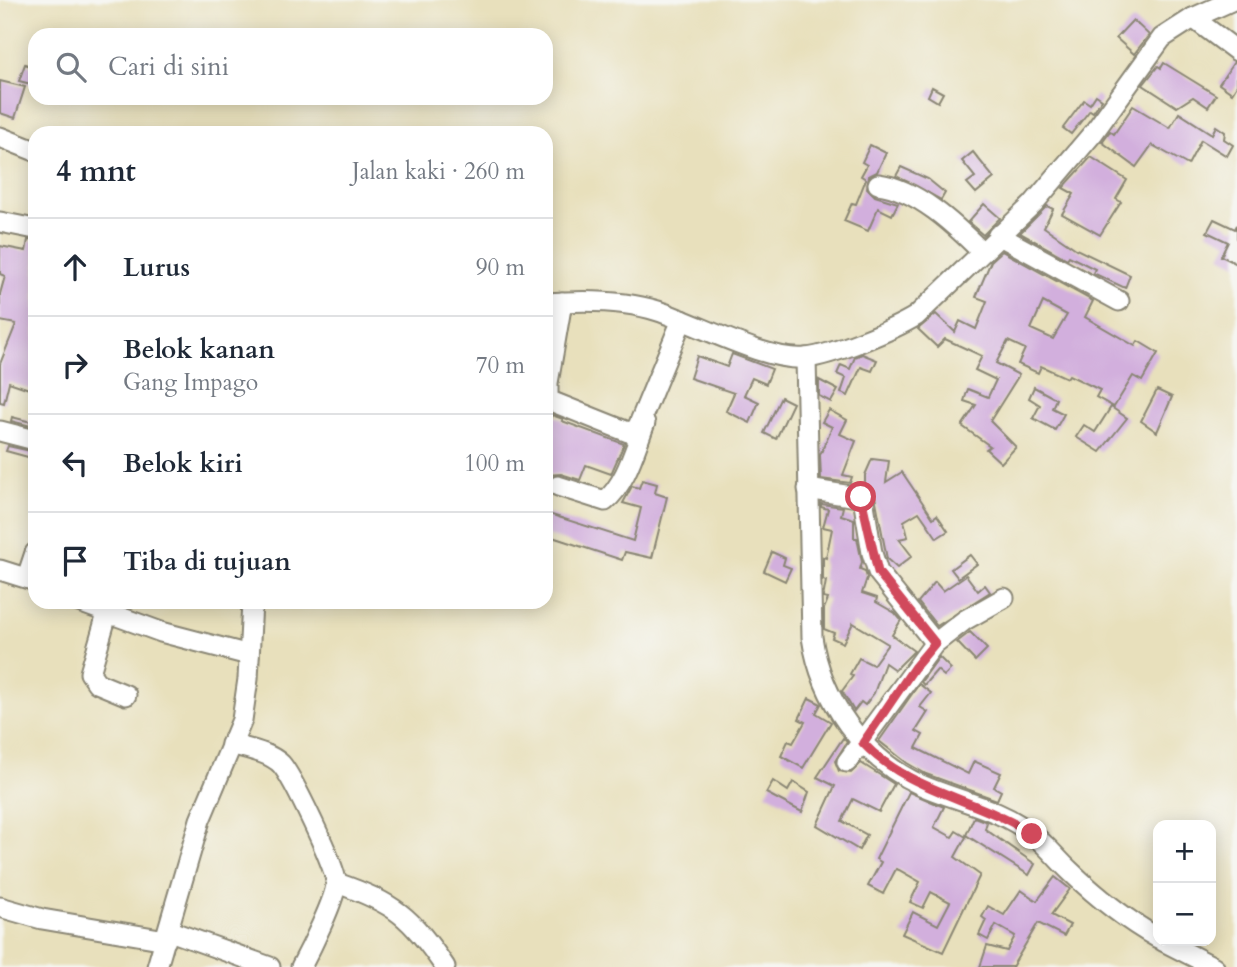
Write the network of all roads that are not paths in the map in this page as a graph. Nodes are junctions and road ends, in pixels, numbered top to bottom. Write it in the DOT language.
graph roads {
  1 [pos="1233,0"];
  2 [pos="1194,18"];
  3 [pos="1237,51"];
  4 [pos="0,137"];
  5 [pos="28,148"];
  6 [pos="878,184"];
  7 [pos="0,222"];
  8 [pos="28,228"];
  9 [pos="998,235"];
  10 [pos="981,251"];
  11 [pos="1119,301"];
  12 [pos="554,302"];
  13 [pos="684,321"];
  14 [pos="806,358"];
  15 [pos="553,402"];
  16 [pos="0,431"];
  17 [pos="28,438"];
  18 [pos="558,486"];
  19 [pos="808,489"];
  20 [pos="0,570"];
  21 [pos="28,578"];
  22 [pos="1004,598"];
  23 [pos="95,609"];
  24 [pos="252,609"];
  25 [pos="107,614"];
  26 [pos="935,643"];
  27 [pos="249,655"];
  28 [pos="126,695"];
  29 [pos="863,743"];
  30 [pos="231,744"];
  31 [pos="847,762"];
  32 [pos="337,883"];
  33 [pos="0,907"];
  34 [pos="168,935"];
  35 [pos="1153,935"];
  36 [pos="1173,946"];
  37 [pos="157,967"];
  38 [pos="270,967"];
  39 [pos="301,967"];
  40 [pos="445,967"];
  41 [pos="1213,967"];
  1 -- 2 [label="street"];
  2 -- 3 [label="street"];
  2 -- 9 [label="street"];
  4 -- 5 [label="street"];
  6 -- 10 [label="street"];
  7 -- 8 [label="street"];
  9 -- 10 [label="street"];
  9 -- 11 [label="street"];
  10 -- 14 [label="street"];
  12 -- 13 [label="street"];
  13 -- 14 [label="street"];
  13 -- 15 [label="street"];
  13 -- 18 [label="street"];
  14 -- 19 [label="street"];
  16 -- 17 [label="street"];
  19 -- 26 [label="street"];
  19 -- 29 [label="street"];
  20 -- 21 [label="street"];
  22 -- 26 [label="street"];
  23 -- 25 [label="street"];
  24 -- 27 [label="street"];
  25 -- 27 [label="street"];
  25 -- 28 [label="street"];
  26 -- 29 [label="street"];
  27 -- 30 [label="street"];
  29 -- 31 [label="street"];
  29 -- 35 [label="street"];
  30 -- 32 [label="street"];
  30 -- 34 [label="street"];
  32 -- 39 [label="street"];
  32 -- 40 [label="street"];
  33 -- 34 [label="street"];
  34 -- 37 [label="street"];
  34 -- 38 [label="street"];
  36 -- 41 [label="street"];
}
